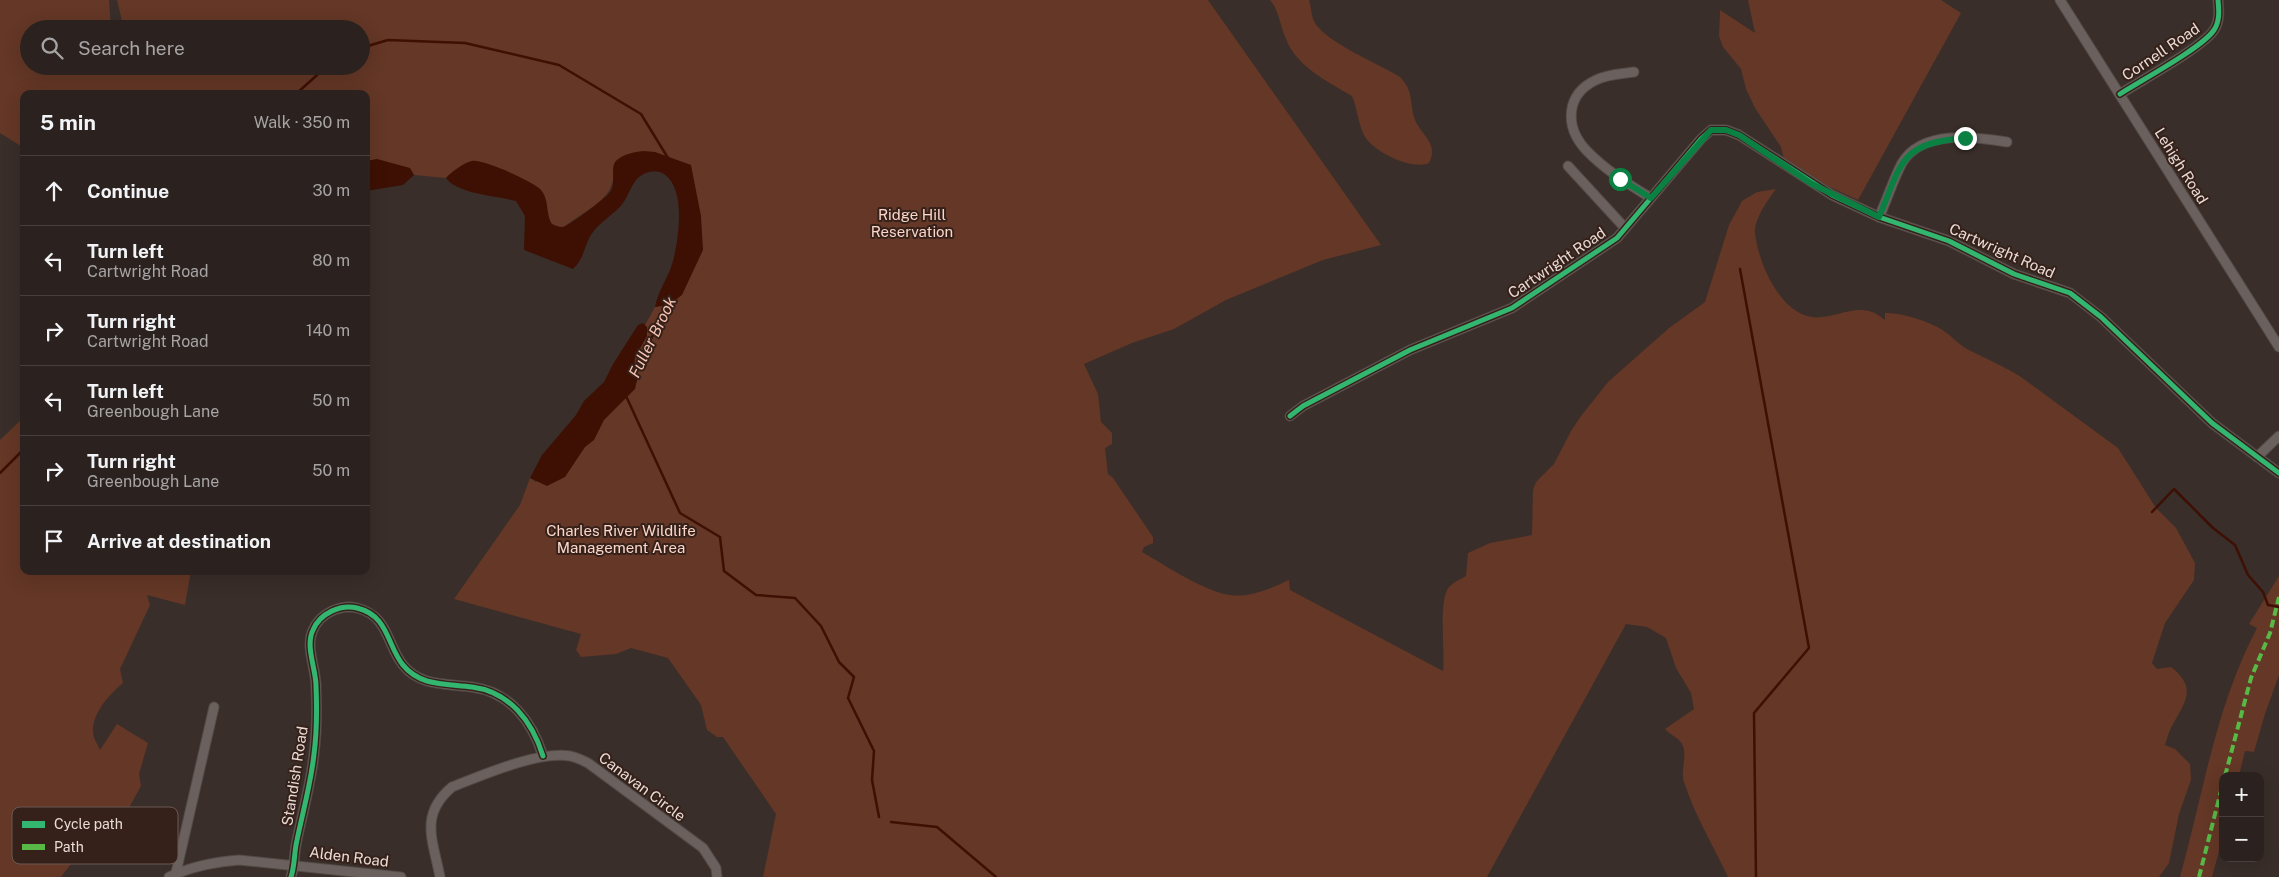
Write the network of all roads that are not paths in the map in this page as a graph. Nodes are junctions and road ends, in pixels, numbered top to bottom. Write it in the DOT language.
graph roads {
  1 [pos="2060,0"];
  2 [pos="2218,0"];
  3 [pos="1634,72"];
  4 [pos="2120,94"];
  5 [pos="2007,142"];
  6 [pos="1568,166"];
  7 [pos="1651,198"];
  8 [pos="1879,217"];
  9 [pos="1625,228"];
  10 [pos="2279,347"];
  11 [pos="1290,416"];
  12 [pos="2279,436"];
  13 [pos="2258,457"];
  14 [pos="2279,473"];
  15 [pos="214,707"];
  16 [pos="543,756"];
  17 [pos="178,855"];
  18 [pos="295,864"];
  19 [pos="173,876"];
  20 [pos="389,876"];
  21 [pos="292,877"];
  22 [pos="401,877"];
  23 [pos="440,877"];
  24 [pos="717,877"];
  1 -- 4 [label="street, Lehigh Road"];
  2 -- 4 [label="street, Cornell Road"];
  3 -- 7 [label="street"];
  4 -- 10 [label="street, Lehigh Road"];
  5 -- 8 [label="street"];
  6 -- 9 [label="street"];
  7 -- 8 [label="street, Cartwright Road"];
  7 -- 9 [label="street, Cartwright Road"];
  8 -- 13 [label="street, Cartwright Road"];
  9 -- 11 [label="street, Cartwright Road"];
  12 -- 13 [label="street"];
  13 -- 14 [label="street, Cartwright Road"];
  15 -- 17 [label="street"];
  16 -- 18 [label="street, Standish Road"];
  16 -- 23 [label="street, Canavan Circle"];
  16 -- 24 [label="street, Canavan Circle"];
  18 -- 19 [label="street, Alden Road"];
  18 -- 20 [label="street, Alden Road"];
  18 -- 21 [label="street, Standish Road"];
  20 -- 22 [label="street, Alden Road"];
}
